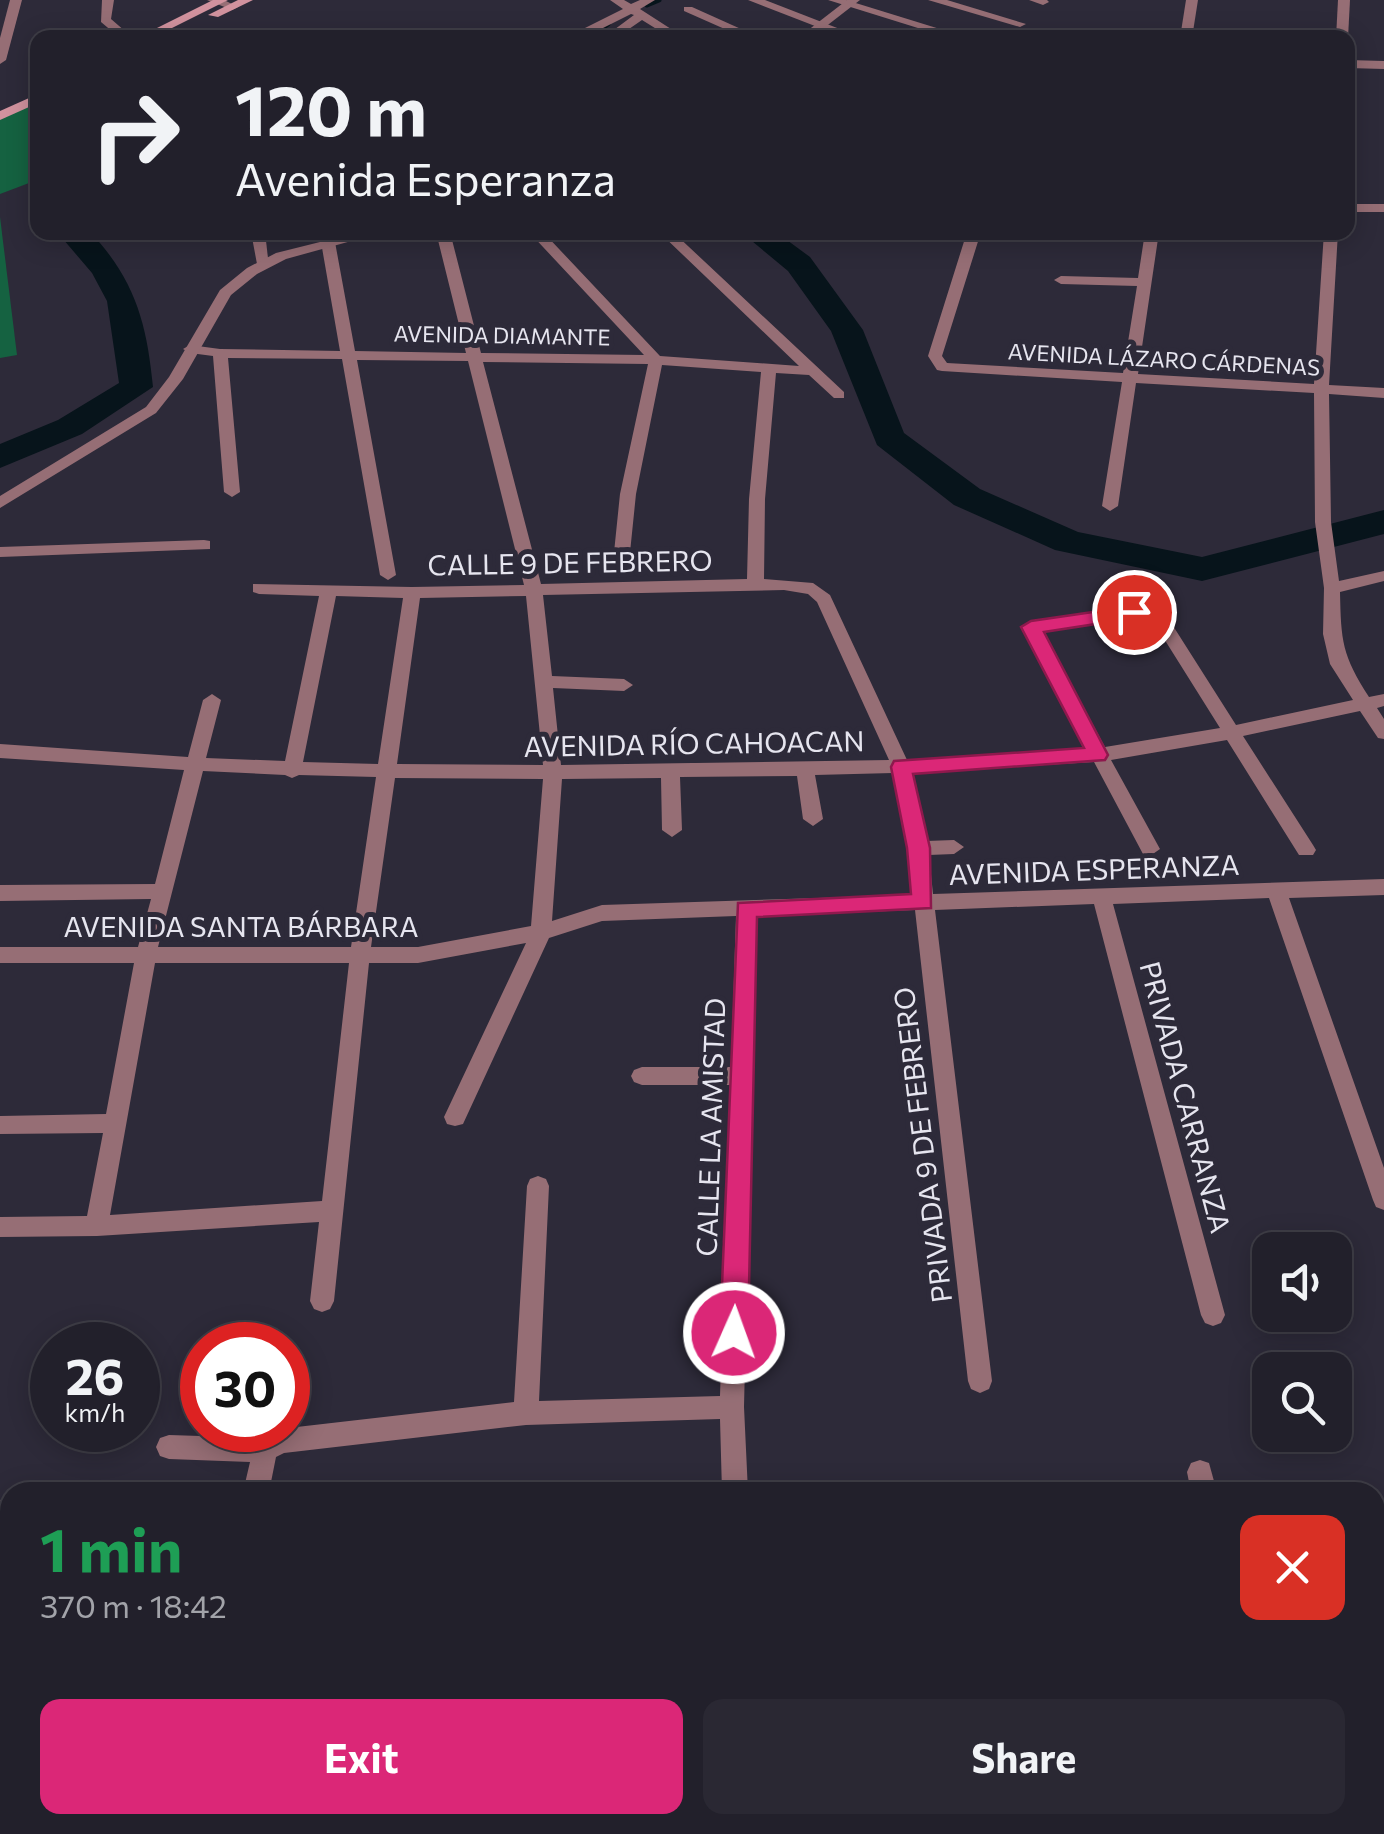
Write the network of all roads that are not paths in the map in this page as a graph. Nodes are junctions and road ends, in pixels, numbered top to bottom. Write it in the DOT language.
graph roads {
  1 [pos="16,0"];
  2 [pos="108,0"];
  3 [pos="247,0"];
  4 [pos="616,0"];
  5 [pos="648,0"];
  6 [pos="754,0"];
  7 [pos="934,0"];
  8 [pos="1192,0"];
  9 [pos="1344,0"];
  10 [pos="221,2"];
  11 [pos="845,2"];
  12 [pos="688,8"];
  13 [pos="636,12"];
  14 [pos="1020,24"];
  15 [pos="817,26"];
  16 [pos="118,30"];
  17 [pos="160,30"];
  18 [pos="179,30"];
  19 [pos="591,30"];
  20 [pos="617,30"];
  21 [pos="666,30"];
  22 [pos="738,30"];
  23 [pos="812,30"];
  24 [pos="831,30"];
  25 [pos="938,30"];
  26 [pos="1187,30"];
  27 [pos="1342,30"];
  28 [pos="0,60"];
  29 [pos="1355,64"];
  30 [pos="1384,66"];
  31 [pos="30,90"];
  32 [pos="30,102"];
  33 [pos="0,103"];
  34 [pos="0,116"];
  35 [pos="1355,208"];
  36 [pos="1384,208"];
  37 [pos="260,240"];
  38 [pos="338,240"];
  39 [pos="445,240"];
  40 [pos="543,240"];
  41 [pos="674,240"];
  42 [pos="971,240"];
  43 [pos="1151,240"];
  44 [pos="1330,240"];
  45 [pos="328,242"];
  46 [pos="264,264"];
  47 [pos="1061,280"];
  48 [pos="1144,282"];
  49 [pos="190,349"];
  50 [pos="220,353"];
  51 [pos="350,354"];
  52 [pos="476,356"];
  53 [pos="656,360"];
  54 [pos="769,368"];
  55 [pos="813,371"];
  56 [pos="1127,380"];
  57 [pos="1321,388"];
  58 [pos="1384,393"];
  59 [pos="839,395"];
  60 [pos="232,492"];
  61 [pos="0,503"];
  62 [pos="1110,506"];
  63 [pos="204,545"];
  64 [pos="0,552"];
  65 [pos="620,572"];
  66 [pos="388,575"];
  67 [pos="1384,576"];
  68 [pos="756,585"];
  69 [pos="260,588"];
  70 [pos="1332,588"];
  71 [pos="813,589"];
  72 [pos="534,591"];
  73 [pos="328,593"];
  74 [pos="412,593"];
  75 [pos="544,682"];
  76 [pos="624,685"];
  77 [pos="212,700"];
  78 [pos="1384,700"];
  79 [pos="1363,704"];
  80 [pos="1233,730"];
  81 [pos="1384,733"];
  82 [pos="0,751"];
  83 [pos="1098,755"];
  84 [pos="901,767"];
  85 [pos="193,768"];
  86 [pos="805,769"];
  87 [pos="292,771"];
  88 [pos="385,772"];
  89 [pos="670,772"];
  90 [pos="553,774"];
  91 [pos="813,819"];
  92 [pos="672,830"];
  93 [pos="954,846"];
  94 [pos="918,848"];
  95 [pos="1150,848"];
  96 [pos="1306,850"];
  97 [pos="1384,887"];
  98 [pos="1276,890"];
  99 [pos="162,891"];
  100 [pos="0,893"];
  101 [pos="1100,895"];
  102 [pos="923,902"];
  103 [pos="746,909"];
  104 [pos="540,932"];
  105 [pos="0,955"];
  106 [pos="146,955"];
  107 [pos="360,956"];
  108 [pos="642,1076"];
  109 [pos="741,1076"];
  110 [pos="455,1117"];
  111 [pos="113,1123"];
  112 [pos="0,1125"];
  113 [pos="538,1186"];
  114 [pos="1384,1200"];
  115 [pos="329,1210"];
  116 [pos="96,1226"];
  117 [pos="0,1227"];
  118 [pos="322,1301"];
  119 [pos="1214,1315"];
  120 [pos="980,1381"];
  121 [pos="732,1406"];
  122 [pos="526,1413"];
  123 [pos="310,1438"];
  124 [pos="169,1447"];
  125 [pos="180,1447"];
  126 [pos="265,1452"];
  127 [pos="258,1482"];
  128 [pos="736,1482"];
  1 -- 28 [label="street"];
  2 -- 16 [label="street"];
  3 -- 10 [label="main road"];
  4 -- 13 [label="street"];
  5 -- 13 [label="street"];
  6 -- 15 [label="street"];
  7 -- 14 [label="street"];
  8 -- 26 [label="street"];
  9 -- 27 [label="street"];
  10 -- 17 [label="main road"];
  10 -- 18 [label="main road"];
  11 -- 15 [label="street"];
  11 -- 25 [label="street"];
  12 -- 22 [label="street"];
  13 -- 19 [label="street"];
  13 -- 20 [label="street"];
  13 -- 21 [label="street"];
  15 -- 23 [label="street"];
  15 -- 24 [label="street"];
  29 -- 30 [label="street"];
  31 -- 33 [label="main road"];
  32 -- 34 [label="main road"];
  35 -- 36 [label="street"];
  37 -- 46 [label="street"];
  38 -- 45 [label="street"];
  39 -- 52 [label="street"];
  40 -- 53 [label="street"];
  41 -- 55 [label="street"];
  42 -- 56 [label="street, AVENIDA LÁZARO CÁRDENAS"];
  43 -- 48 [label="street"];
  44 -- 57 [label="street"];
  45 -- 46 [label="street"];
  45 -- 51 [label="street"];
  46 -- 49 [label="street"];
  47 -- 48 [label="street"];
  48 -- 56 [label="street"];
  49 -- 50 [label="street, AVENIDA DIAMANTE"];
  49 -- 61 [label="street"];
  50 -- 51 [label="street, AVENIDA DIAMANTE"];
  50 -- 60 [label="street"];
  51 -- 52 [label="street, AVENIDA DIAMANTE"];
  51 -- 66 [label="street"];
  52 -- 53 [label="street, AVENIDA DIAMANTE"];
  52 -- 72 [label="street"];
  53 -- 54 [label="street, AVENIDA DIAMANTE"];
  53 -- 65 [label="street"];
  54 -- 55 [label="street, AVENIDA DIAMANTE"];
  54 -- 68 [label="street"];
  55 -- 59 [label="street"];
  56 -- 57 [label="street, AVENIDA LÁZARO CÁRDENAS"];
  56 -- 62 [label="street"];
  57 -- 58 [label="street, AVENIDA LÁZARO CÁRDENAS"];
  57 -- 70 [label="street"];
  63 -- 64 [label="street"];
  67 -- 70 [label="street"];
  68 -- 71 [label="street, CALLE 9 DE FEBRERO"];
  68 -- 72 [label="street, CALLE 9 DE FEBRERO"];
  69 -- 73 [label="street, CALLE 9 DE FEBRERO"];
  70 -- 79 [label="street"];
  71 -- 84 [label="street, PRIVADA 9 DE FEBRERO"];
  72 -- 74 [label="street, CALLE 9 DE FEBRERO"];
  72 -- 75 [label="street"];
  73 -- 74 [label="street, CALLE 9 DE FEBRERO"];
  73 -- 87 [label="street"];
  74 -- 88 [label="street"];
  75 -- 76 [label="street"];
  75 -- 90 [label="street"];
  77 -- 85 [label="street"];
  78 -- 79 [label="street, AVENIDA RÍO CAHOACAN"];
  79 -- 80 [label="street, AVENIDA RÍO CAHOACAN"];
  79 -- 81 [label="street"];
  80 -- 83 [label="street, AVENIDA RÍO CAHOACAN"];
  80 -- 83 [label="street"];
  80 -- 96 [label="street"];
  82 -- 85 [label="street, AVENIDA RÍO CAHOACAN"];
  83 -- 84 [label="street, AVENIDA RÍO CAHOACAN"];
  83 -- 95 [label="street"];
  84 -- 86 [label="street, AVENIDA RÍO CAHOACAN"];
  84 -- 94 [label="street, PRIVADA 9 DE FEBRERO"];
  85 -- 87 [label="street, AVENIDA RÍO CAHOACAN"];
  85 -- 99 [label="street"];
  86 -- 89 [label="street, AVENIDA RÍO CAHOACAN"];
  86 -- 91 [label="street"];
  87 -- 88 [label="street, AVENIDA RÍO CAHOACAN"];
  88 -- 90 [label="street, AVENIDA RÍO CAHOACAN"];
  88 -- 107 [label="street"];
  89 -- 90 [label="street, AVENIDA RÍO CAHOACAN"];
  89 -- 92 [label="street"];
  90 -- 104 [label="street"];
  93 -- 94 [label="street"];
  94 -- 102 [label="street, PRIVADA 9 DE FEBRERO"];
  97 -- 98 [label="street, AVENIDA ESPERANZA"];
  98 -- 101 [label="street, AVENIDA ESPERANZA"];
  98 -- 114 [label="street"];
  99 -- 100 [label="street"];
  99 -- 106 [label="street"];
  101 -- 102 [label="street, AVENIDA ESPERANZA"];
  101 -- 119 [label="street, PRIVADA CARRANZA"];
  102 -- 103 [label="street, AVENIDA ESPERANZA"];
  102 -- 120 [label="street, PRIVADA 9 DE FEBRERO"];
  103 -- 104 [label="street, AVENIDA ESPERANZA"];
  103 -- 109 [label="street, CALLE LA AMISTAD"];
  104 -- 107 [label="street, AVENIDA SANTA BÁRBARA"];
  104 -- 110 [label="street"];
  105 -- 106 [label="street, AVENIDA SANTA BÁRBARA"];
  106 -- 107 [label="street, AVENIDA SANTA BÁRBARA"];
  106 -- 111 [label="street"];
  107 -- 115 [label="street"];
  108 -- 109 [label="street"];
  109 -- 121 [label="street, CALLE LA AMISTAD"];
  111 -- 112 [label="street"];
  111 -- 116 [label="street"];
  113 -- 122 [label="street"];
  115 -- 116 [label="street"];
  115 -- 118 [label="street"];
  116 -- 117 [label="street"];
  121 -- 122 [label="street"];
  121 -- 128 [label="street, CALLE LA AMISTAD"];
  122 -- 123 [label="street"];
  124 -- 125 [label="street"];
  126 -- 127 [label="street"];
}
